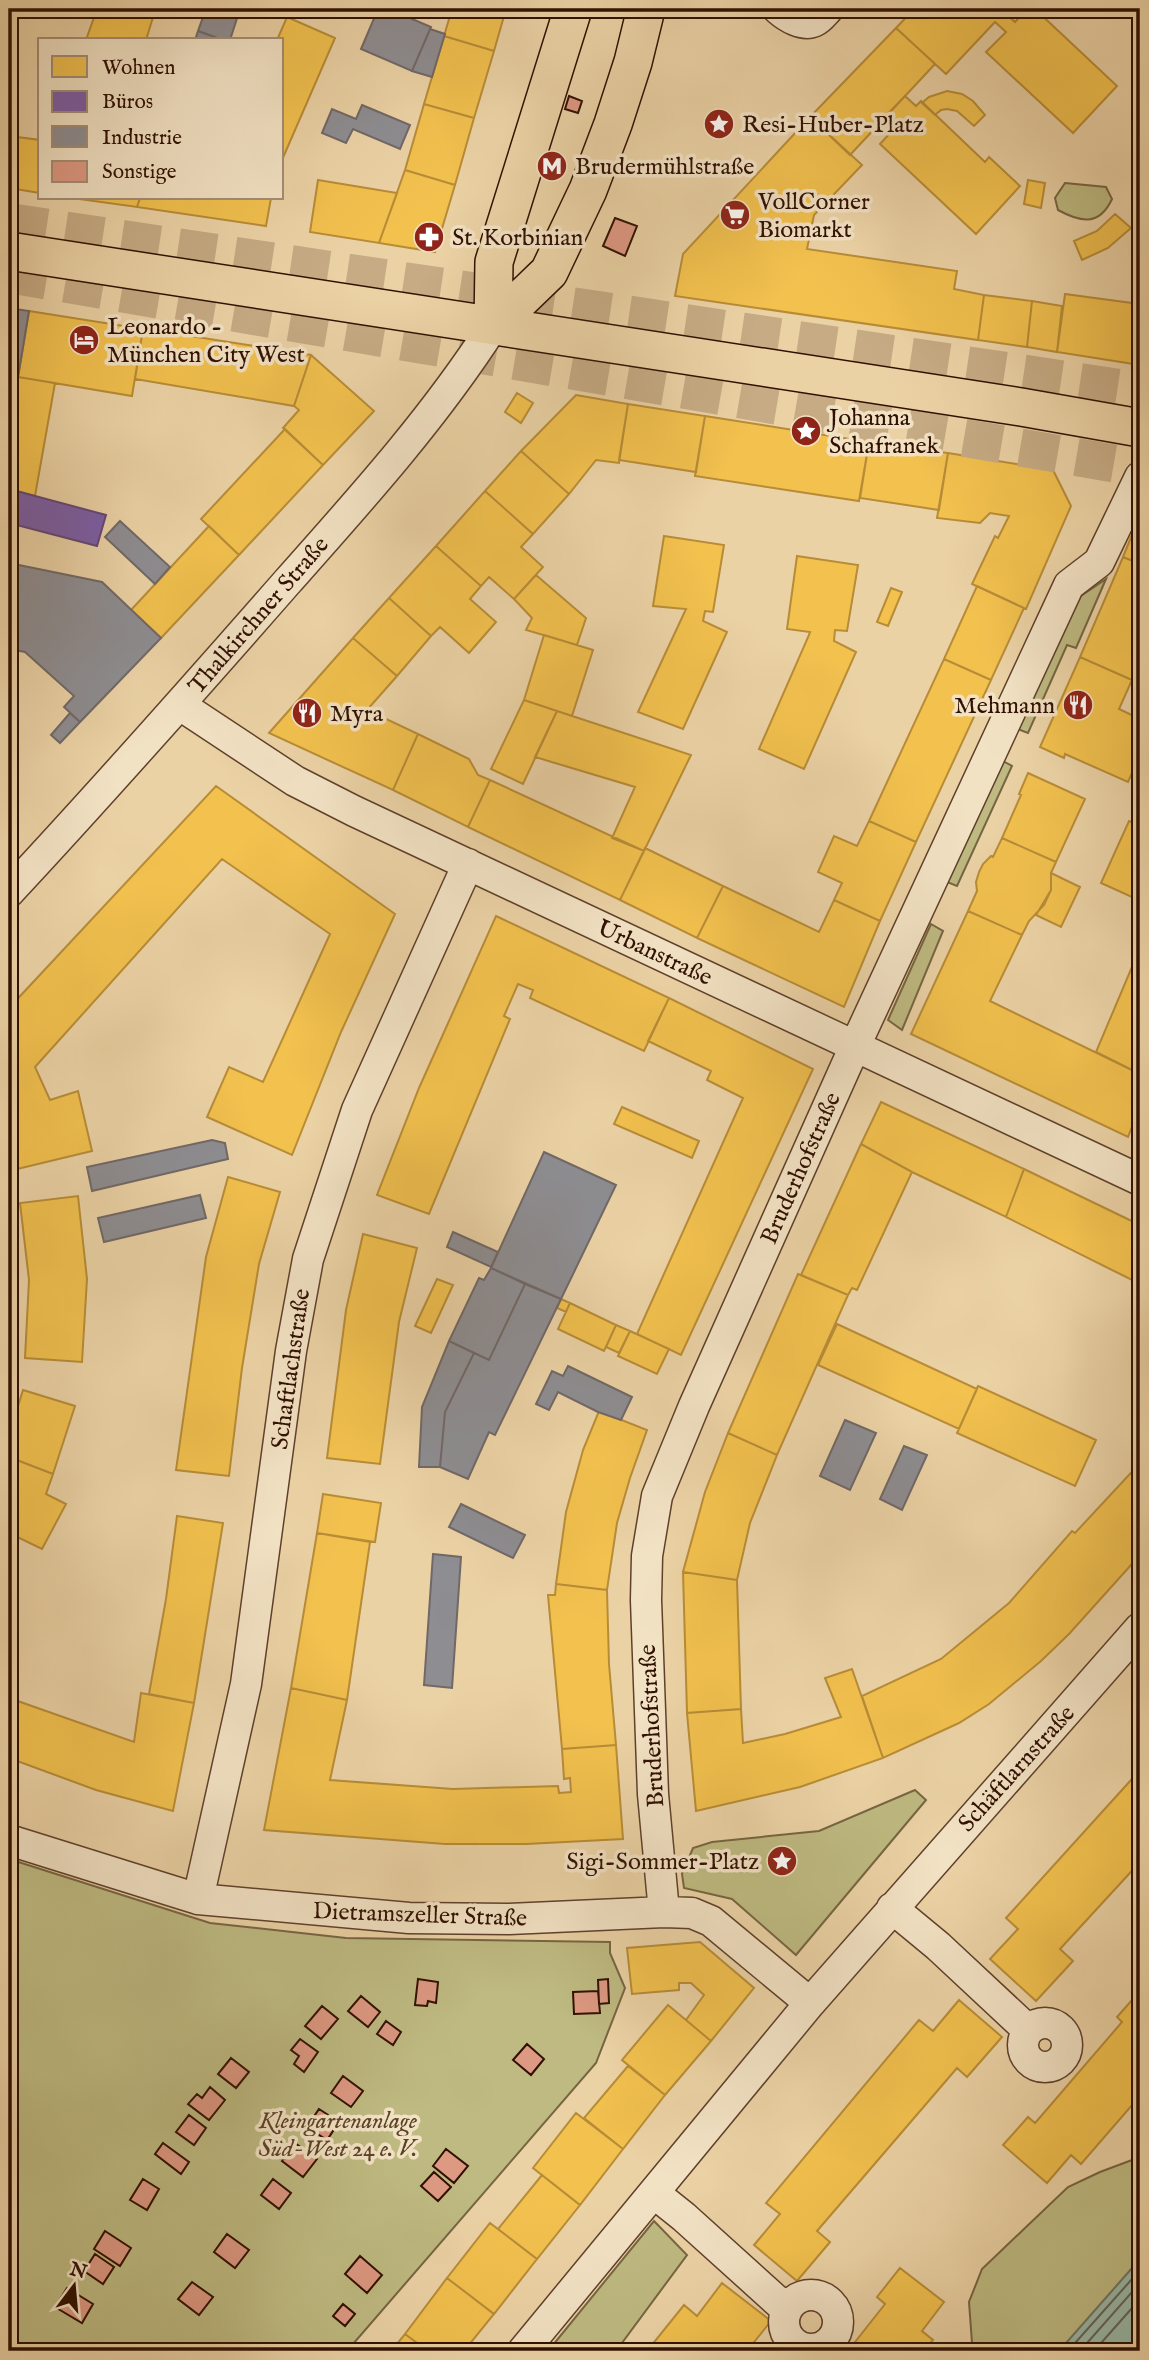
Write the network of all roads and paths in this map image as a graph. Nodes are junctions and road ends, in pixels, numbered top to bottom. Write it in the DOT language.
graph roads {
  1 [pos="573,9"];
  2 [pos="646,9"];
  3 [pos="778,9"];
  4 [pos="828,9"];
  5 [pos="9,251"];
  6 [pos="493,326"];
  7 [pos="1140,428"];
  8 [pos="1140,477"];
  9 [pos="180,705"];
  10 [pos="468,864"];
  11 [pos="9,892"];
  12 [pos="855,1045"];
  13 [pos="1140,1180"];
  14 [pos="1140,1628"];
  15 [pos="9,1840"];
  16 [pos="198,1899"];
  17 [pos="892,1908"];
  18 [pos="664,1912"];
  19 [pos="810,2003"];
  20 [pos="1028,2030"];
  21 [pos="654,2193"];
  22 [pos="787,2310"];
  23 [pos="523,2351"];
  1 -- 6 [label="main road"];
  2 -- 6 [label="main road, Thalkirchner Straße"];
  3 -- 4 [label="street"];
  5 -- 6 [label="main road"];
  6 -- 7 [label="main road"];
  6 -- 9 [label="street, Thalkirchner Straße"];
  8 -- 12 [label="street, Bruderhofstraße"];
  9 -- 10 [label="street, Urbanstraße"];
  9 -- 11 [label="street, Thalkirchner Straße"];
  10 -- 12 [label="street, Urbanstraße"];
  10 -- 16 [label="street, Schaftlachstraße"];
  12 -- 13 [label="street, Urbanstraße"];
  12 -- 18 [label="street, Bruderhofstraße"];
  14 -- 17 [label="street, Schäftlarnstraße"];
  15 -- 16 [label="street, Dietramszeller Straße"];
  16 -- 18 [label="street, Dietramszeller Straße"];
  17 -- 19 [label="street, Schäftlarnstraße"];
  17 -- 20 [label="street"];
  18 -- 19 [label="street, Dietramszeller Straße"];
  19 -- 21 [label="street, Schäftlarnstraße"];
  21 -- 22 [label="street"];
  21 -- 23 [label="street, Schäftlarnstraße"];
}
